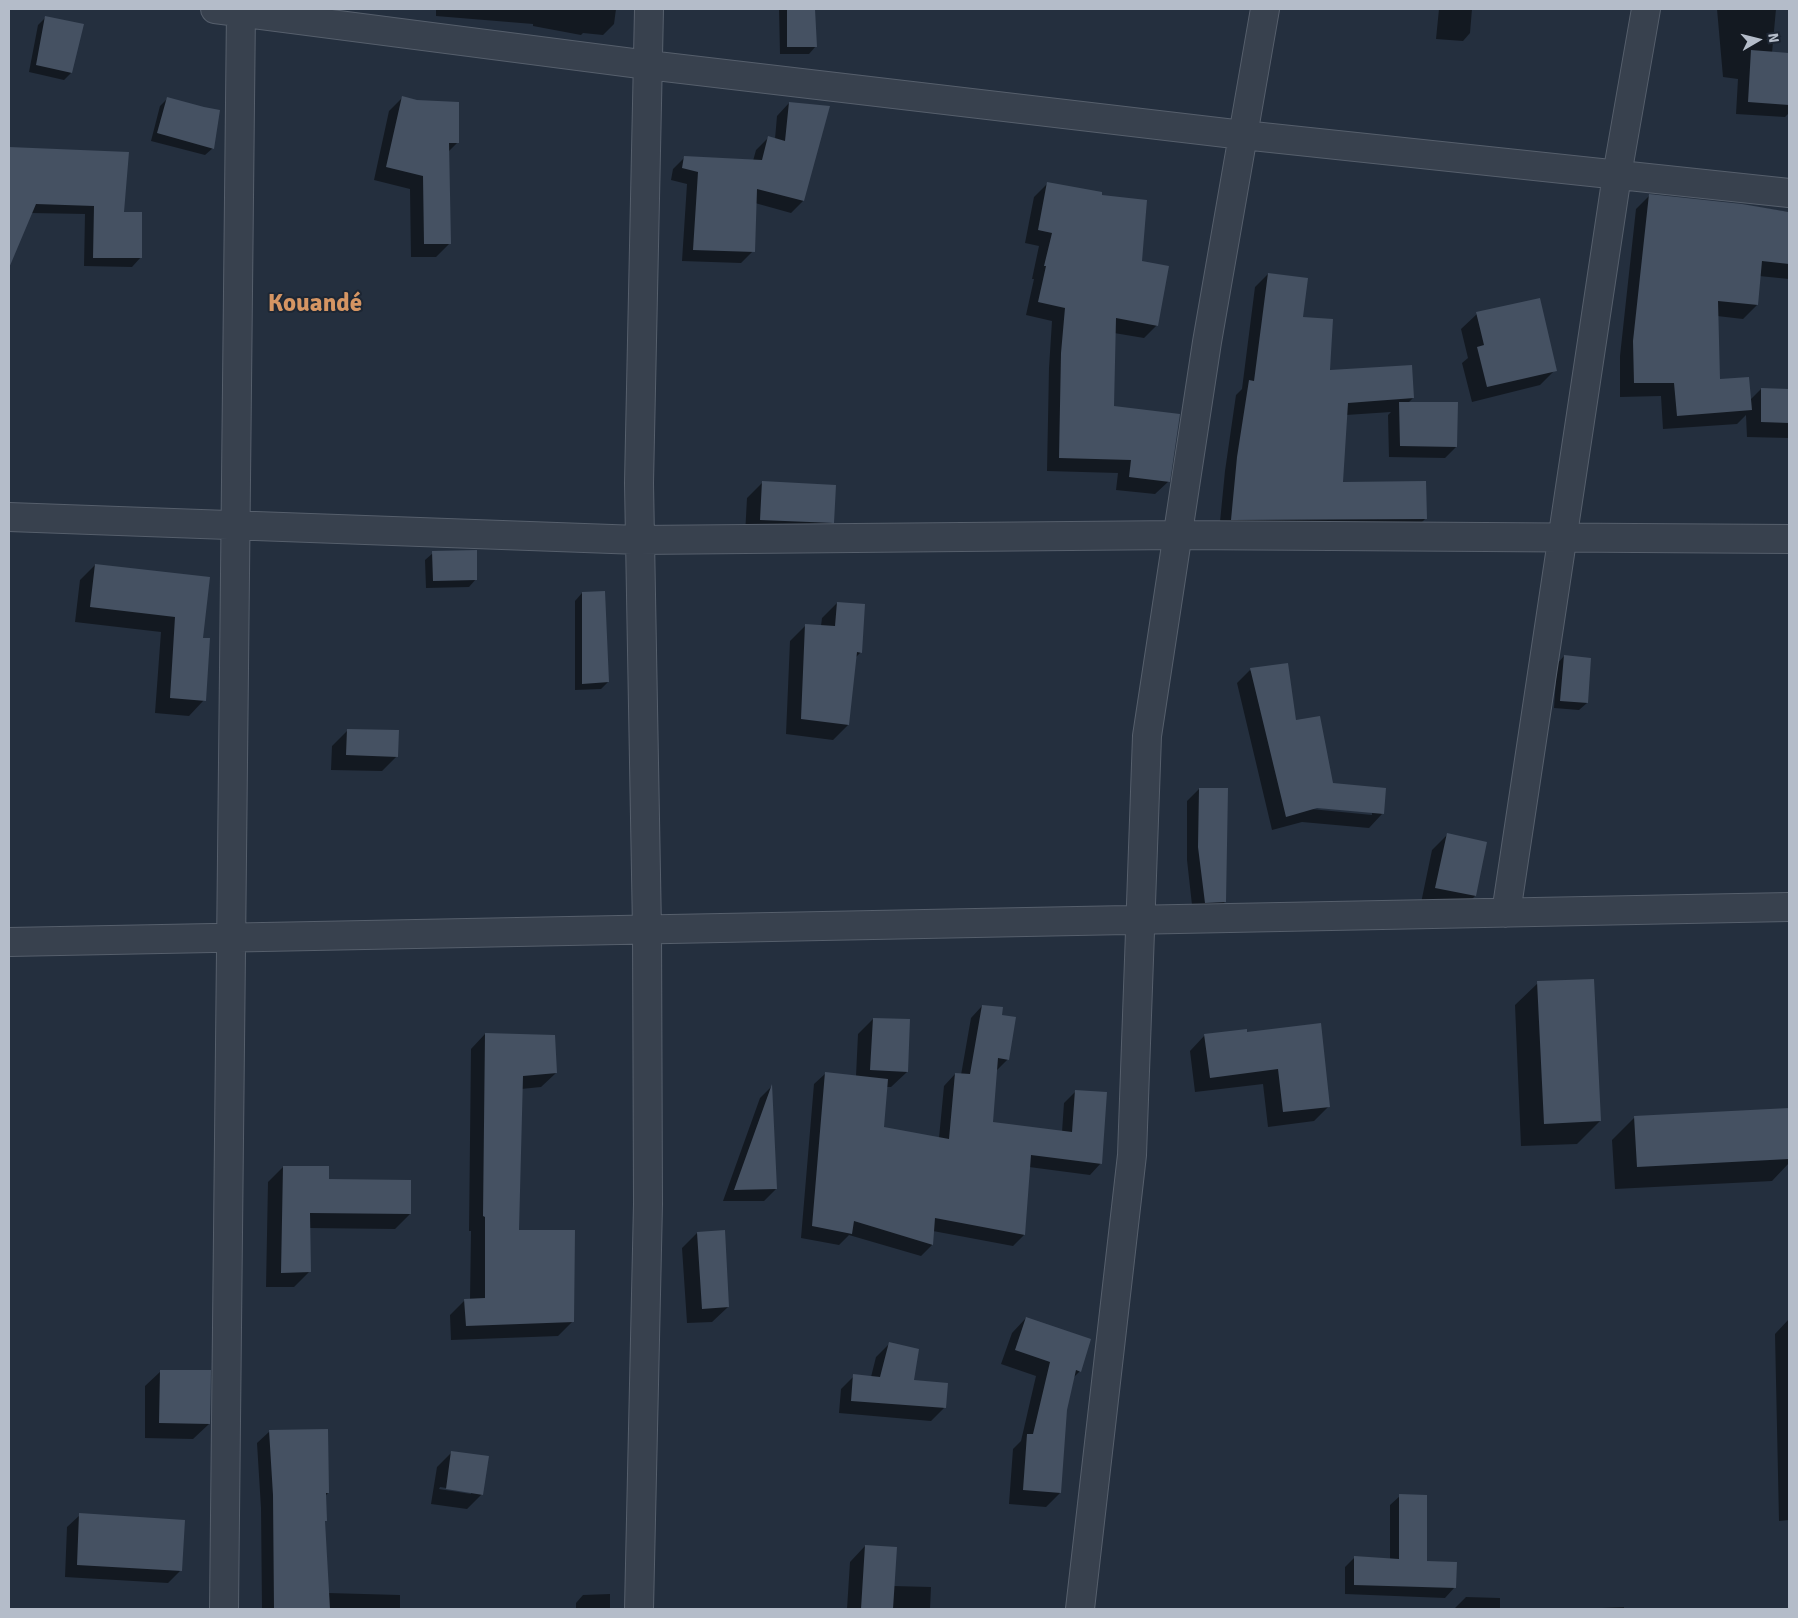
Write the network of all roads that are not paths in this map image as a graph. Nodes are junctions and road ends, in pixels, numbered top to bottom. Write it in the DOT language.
graph roads {
  1 [pos="649,9"];
  2 [pos="1265,9"];
  3 [pos="1646,9"];
  4 [pos="232,10"];
  5 [pos="648,65"];
  6 [pos="1243,135"];
  7 [pos="1617,175"];
  8 [pos="1789,193"];
  9 [pos="9,517"];
  10 [pos="235,525"];
  11 [pos="1178,535"];
  12 [pos="1563,537"];
  13 [pos="1789,538"];
  14 [pos="639,540"];
  15 [pos="1789,907"];
  16 [pos="1506,913"];
  17 [pos="1141,920"];
  18 [pos="647,930"];
  19 [pos="231,938"];
  20 [pos="9,942"];
  21 [pos="224,1609"];
  22 [pos="639,1609"];
  23 [pos="1080,1609"];
  1 -- 5 [label="street"];
  2 -- 6 [label="street"];
  3 -- 7 [label="street"];
  4 -- 5 [label="street"];
  4 -- 10 [label="street"];
  5 -- 6 [label="street"];
  5 -- 14 [label="street"];
  6 -- 7 [label="street"];
  6 -- 11 [label="street"];
  7 -- 8 [label="street"];
  7 -- 12 [label="street"];
  9 -- 10 [label="street"];
  10 -- 14 [label="street"];
  10 -- 19 [label="street"];
  11 -- 12 [label="street"];
  11 -- 14 [label="street"];
  11 -- 17 [label="street"];
  12 -- 13 [label="street"];
  12 -- 16 [label="street"];
  14 -- 18 [label="street"];
  15 -- 16 [label="street"];
  16 -- 17 [label="street"];
  17 -- 18 [label="street"];
  17 -- 23 [label="street"];
  18 -- 19 [label="street"];
  18 -- 22 [label="street"];
  19 -- 20 [label="street"];
  19 -- 21 [label="street"];
}
